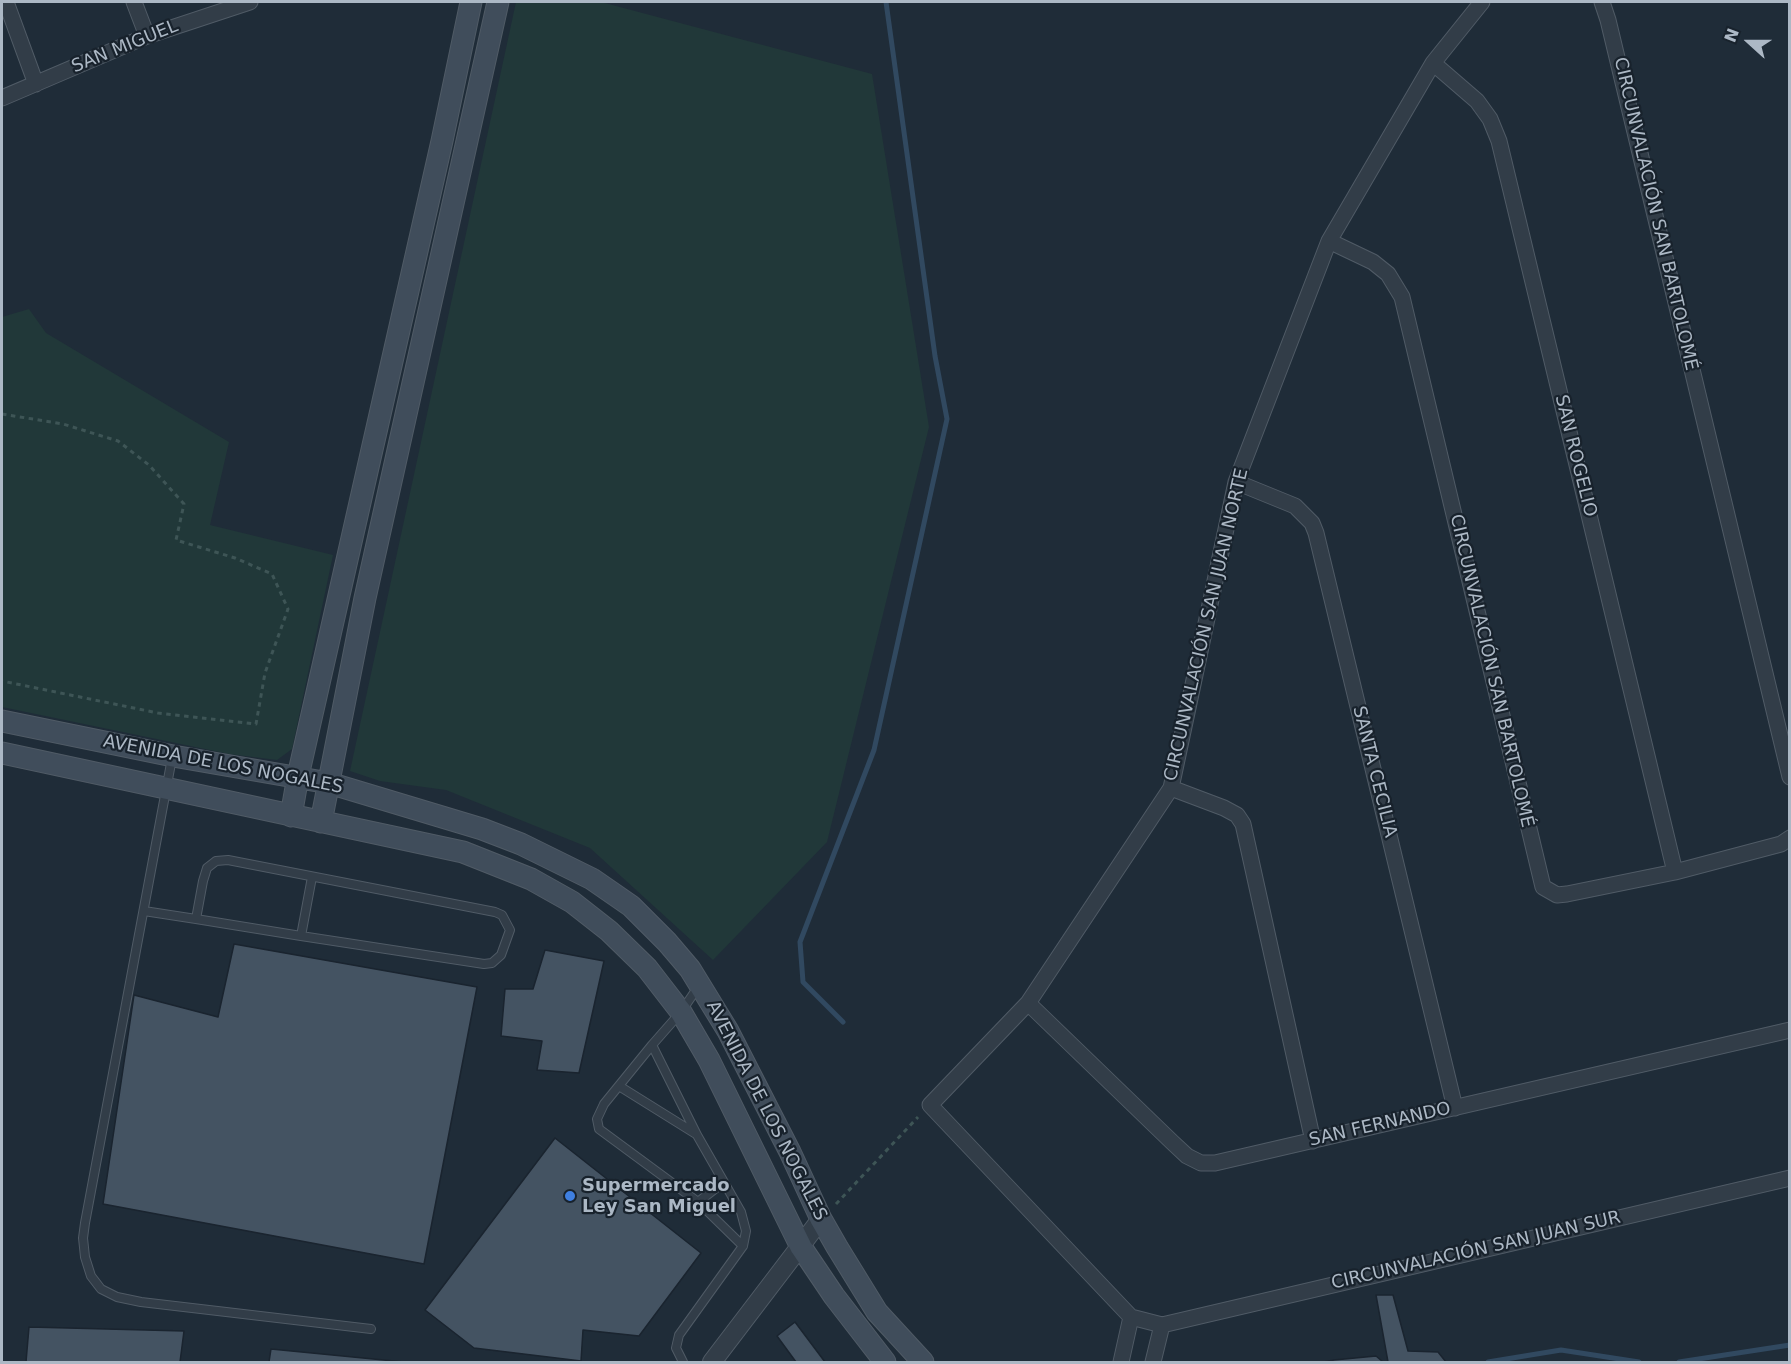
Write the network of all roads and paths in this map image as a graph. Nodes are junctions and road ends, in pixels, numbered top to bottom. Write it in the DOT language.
graph roads {
  1 [pos="6,2"];
  2 [pos="134,2"];
  3 [pos="250,2"];
  4 [pos="471,2"];
  5 [pos="498,2"];
  6 [pos="1482,2"];
  7 [pos="1602,2"];
  8 [pos="147,36"];
  9 [pos="1433,63"];
  10 [pos="36,84"];
  11 [pos="2,98"];
  12 [pos="1329,241"];
  13 [pos="2,414"];
  14 [pos="1236,482"];
  15 [pos="339,593"];
  16 [pos="365,598"];
  17 [pos="2,681"];
  18 [pos="2,721"];
  19 [pos="2,753"];
  20 [pos="173,756"];
  21 [pos="298,776"];
  22 [pos="1790,777"];
  23 [pos="329,783"];
  24 [pos="166,787"];
  25 [pos="1171,788"];
  26 [pos="291,816"];
  27 [pos="321,822"];
  28 [pos="1790,838"];
  29 [pos="1675,872"];
  30 [pos="312,877"];
  31 [pos="144,911"];
  32 [pos="196,919"];
  33 [pos="301,936"];
  34 [pos="700,985"];
  35 [pos="1028,1002"];
  36 [pos="681,1012"];
  37 [pos="1790,1030"];
  38 [pos="651,1045"];
  39 [pos="619,1086"];
  40 [pos="930,1105"];
  41 [pos="1455,1108"];
  42 [pos="697,1135"];
  43 [pos="1313,1141"];
  44 [pos="1790,1178"];
  45 [pos="724,1182"];
  46 [pos="698,1202"];
  47 [pos="821,1220"];
  48 [pos="743,1246"];
  49 [pos="801,1247"];
  50 [pos="1131,1317"];
  51 [pos="1162,1325"];
  52 [pos="371,1329"];
  53 [pos="916,1360"];
  54 [pos="683,1362"];
  55 [pos="712,1362"];
  56 [pos="885,1362"];
  57 [pos="1121,1362"];
  58 [pos="1153,1362"];
  1 -- 10 [label="street"];
  2 -- 8 [label="street"];
  3 -- 8 [label="street, SAN MIGUEL"];
  4 -- 15 [label="main road"];
  5 -- 16 [label="main road"];
  6 -- 9 [label="street, CIRCUNVALACIÓN SAN JUAN NORTE"];
  7 -- 22 [label="street, CIRCUNVALACIÓN SAN BARTOLOMÉ"];
  8 -- 10 [label="street, SAN MIGUEL"];
  9 -- 12 [label="street, CIRCUNVALACIÓN SAN JUAN NORTE"];
  9 -- 29 [label="street, SAN ROGELIO"];
  10 -- 11 [label="street, SAN MIGUEL"];
  12 -- 14 [label="street, CIRCUNVALACIÓN SAN JUAN NORTE"];
  12 -- 29 [label="street, CIRCUNVALACIÓN SAN BARTOLOMÉ"];
  13 -- 17 [label="path"];
  14 -- 25 [label="street, CIRCUNVALACIÓN SAN JUAN NORTE"];
  14 -- 41 [label="street, SANTA CECILIA"];
  15 -- 16 [label="main road"];
  15 -- 21 [label="main road"];
  16 -- 23 [label="main road"];
  18 -- 20 [label="main road, AVENIDA DE LOS NOGALES"];
  19 -- 24 [label="main road, AVENIDA DE LOS NOGALES"];
  20 -- 21 [label="main road, AVENIDA DE LOS NOGALES"];
  20 -- 24 [label="lane"];
  21 -- 23 [label="main road, AVENIDA DE LOS NOGALES"];
  21 -- 26 [label="main road"];
  23 -- 27 [label="main road"];
  23 -- 34 [label="main road, AVENIDA DE LOS NOGALES"];
  24 -- 26 [label="main road, AVENIDA DE LOS NOGALES"];
  24 -- 31 [label="lane"];
  25 -- 35 [label="street, CIRCUNVALACIÓN SAN JUAN NORTE"];
  25 -- 43 [label="street"];
  26 -- 27 [label="main road, AVENIDA DE LOS NOGALES"];
  27 -- 36 [label="main road, AVENIDA DE LOS NOGALES"];
  28 -- 29 [label="street, CIRCUNVALACIÓN SAN BARTOLOMÉ"];
  30 -- 32 [label="lane"];
  30 -- 33 [label="lane"];
  30 -- 33 [label="lane"];
  31 -- 32 [label="lane"];
  31 -- 52 [label="lane"];
  32 -- 33 [label="lane"];
  34 -- 36 [label="lane"];
  34 -- 47 [label="main road, AVENIDA DE LOS NOGALES"];
  35 -- 40 [label="street, CIRCUNVALACIÓN SAN JUAN NORTE"];
  35 -- 43 [label="street, SAN FERNANDO"];
  36 -- 38 [label="lane"];
  36 -- 49 [label="main road, AVENIDA DE LOS NOGALES"];
  37 -- 41 [label="street, SAN FERNANDO"];
  38 -- 39 [label="lane"];
  38 -- 42 [label="lane"];
  39 -- 42 [label="lane"];
  39 -- 46 [label="lane"];
  40 -- 47 [label="path"];
  40 -- 50 [label="street"];
  41 -- 43 [label="street, SAN FERNANDO"];
  42 -- 45 [label="lane"];
  44 -- 51 [label="street, CIRCUNVALACIÓN SAN JUAN SUR"];
  45 -- 46 [label="lane"];
  45 -- 48 [label="lane"];
  46 -- 48 [label="lane"];
  47 -- 49 [label="street"];
  47 -- 53 [label="main road, AVENIDA DE LOS NOGALES"];
  48 -- 54 [label="lane"];
  49 -- 55 [label="street"];
  49 -- 56 [label="main road, AVENIDA DE LOS NOGALES"];
  50 -- 51 [label="street, CIRCUNVALACIÓN SAN JUAN SUR"];
  50 -- 57 [label="street"];
  51 -- 58 [label="street"];
}
